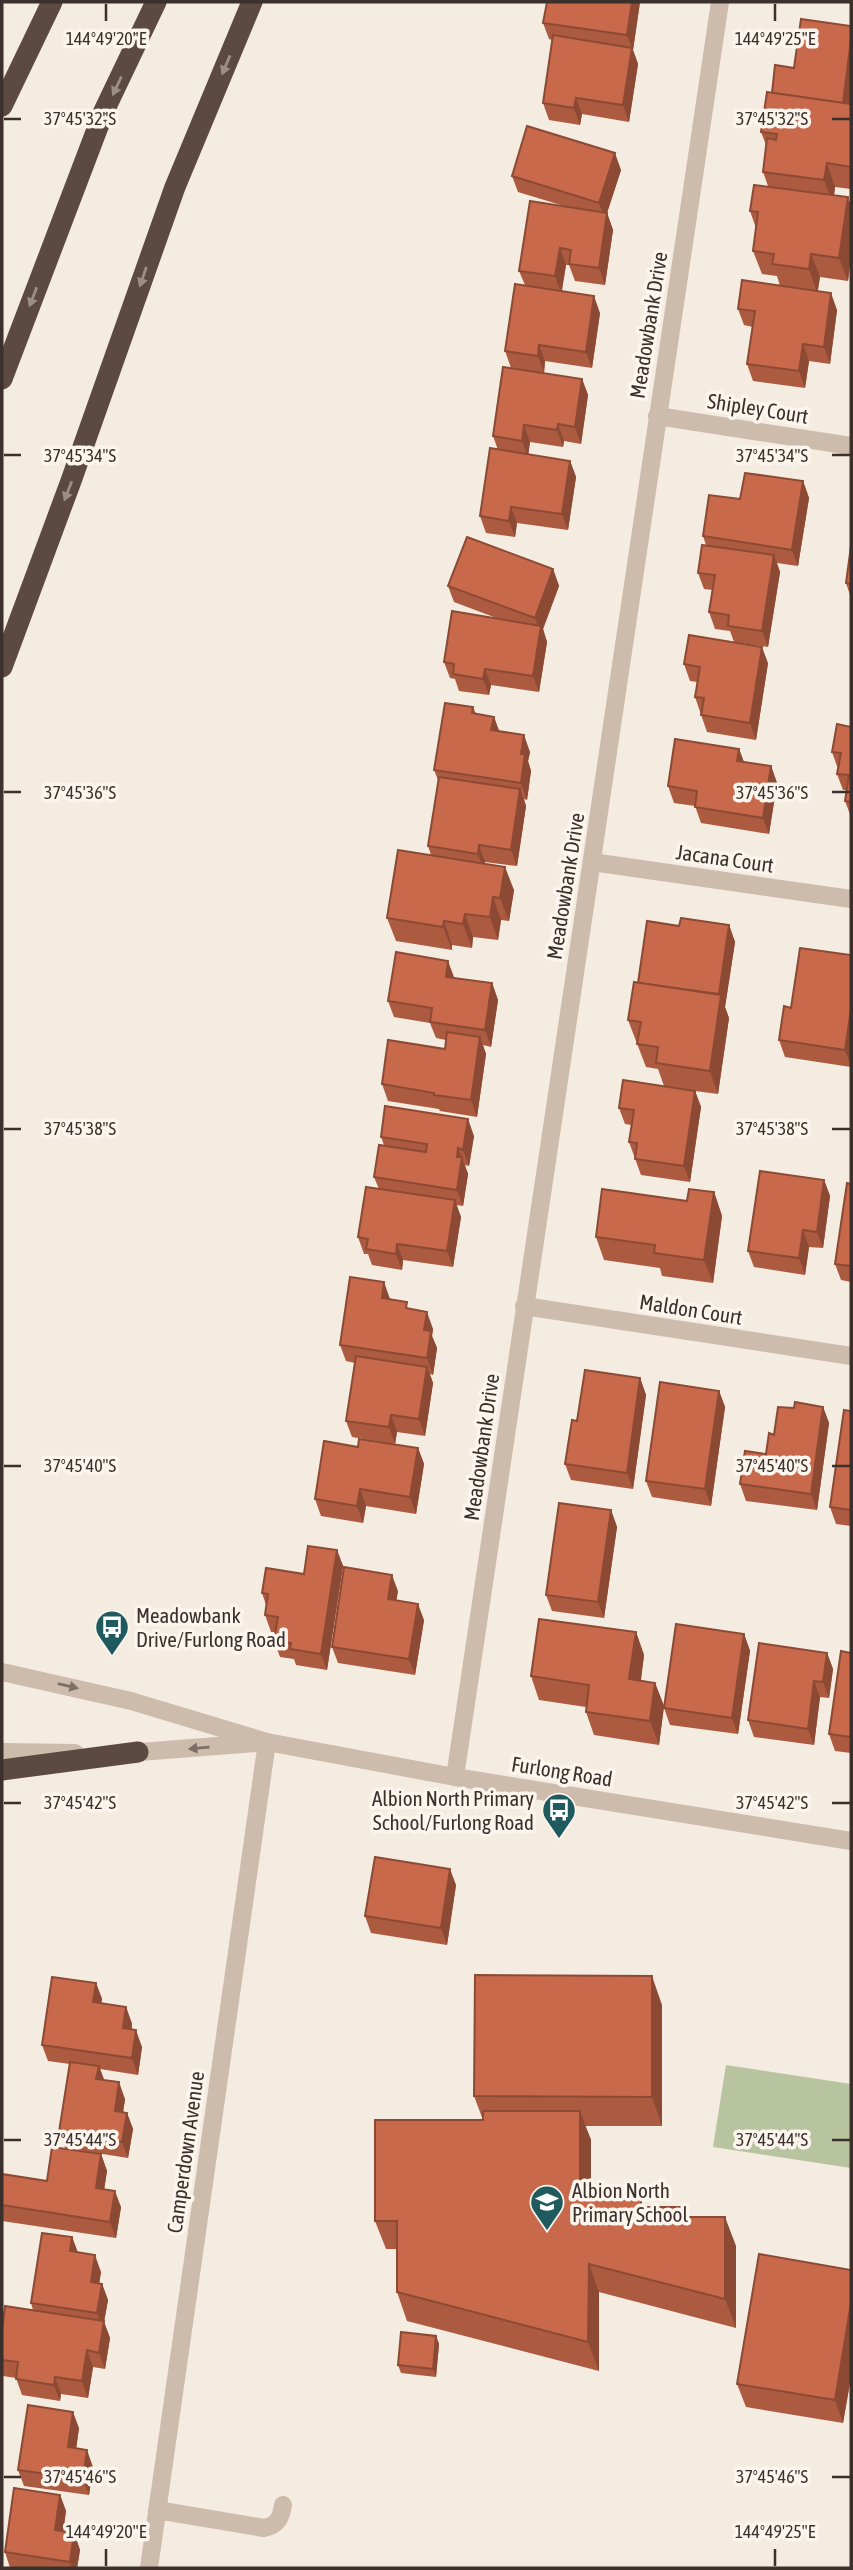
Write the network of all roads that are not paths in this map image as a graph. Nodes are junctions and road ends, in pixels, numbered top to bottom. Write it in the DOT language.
graph roads {
  1 [pos="52,2"];
  2 [pos="156,2"];
  3 [pos="252,2"];
  4 [pos="720,2"];
  5 [pos="2,106"];
  6 [pos="2,379"];
  7 [pos="657,416"];
  8 [pos="851,446"];
  9 [pos="2,667"];
  10 [pos="592,862"];
  11 [pos="851,899"];
  12 [pos="524,1306"];
  13 [pos="851,1356"];
  14 [pos="2,1672"];
  15 [pos="267,1742"];
  16 [pos="2,1752"];
  17 [pos="138,1752"];
  18 [pos="2,1770"];
  19 [pos="455,1777"];
  20 [pos="851,1841"];
  21 [pos="283,2505"];
  22 [pos="157,2510"];
  23 [pos="149,2568"];
  1 -- 5 [label="highway"];
  2 -- 6 [label="highway, one-way"];
  3 -- 9 [label="highway, one-way"];
  4 -- 7 [label="street, Meadowbank Drive"];
  7 -- 8 [label="street, Shipley Court"];
  7 -- 10 [label="street, Meadowbank Drive"];
  10 -- 11 [label="street, Jacana Court"];
  10 -- 12 [label="street, Meadowbank Drive"];
  12 -- 13 [label="street, Maldon Court"];
  12 -- 19 [label="street, Meadowbank Drive"];
  14 -- 15 [label="street, Furlong Road, one-way"];
  15 -- 17 [label="street, Furlong Road, one-way"];
  15 -- 19 [label="street, Furlong Road"];
  15 -- 22 [label="street, Camperdown Avenue"];
  16 -- 17 [label="street, Furlong Road"];
  17 -- 18 [label="highway"];
  19 -- 20 [label="street, Furlong Road"];
  21 -- 22 [label="street"];
  22 -- 23 [label="street, Camperdown Avenue"];
}
